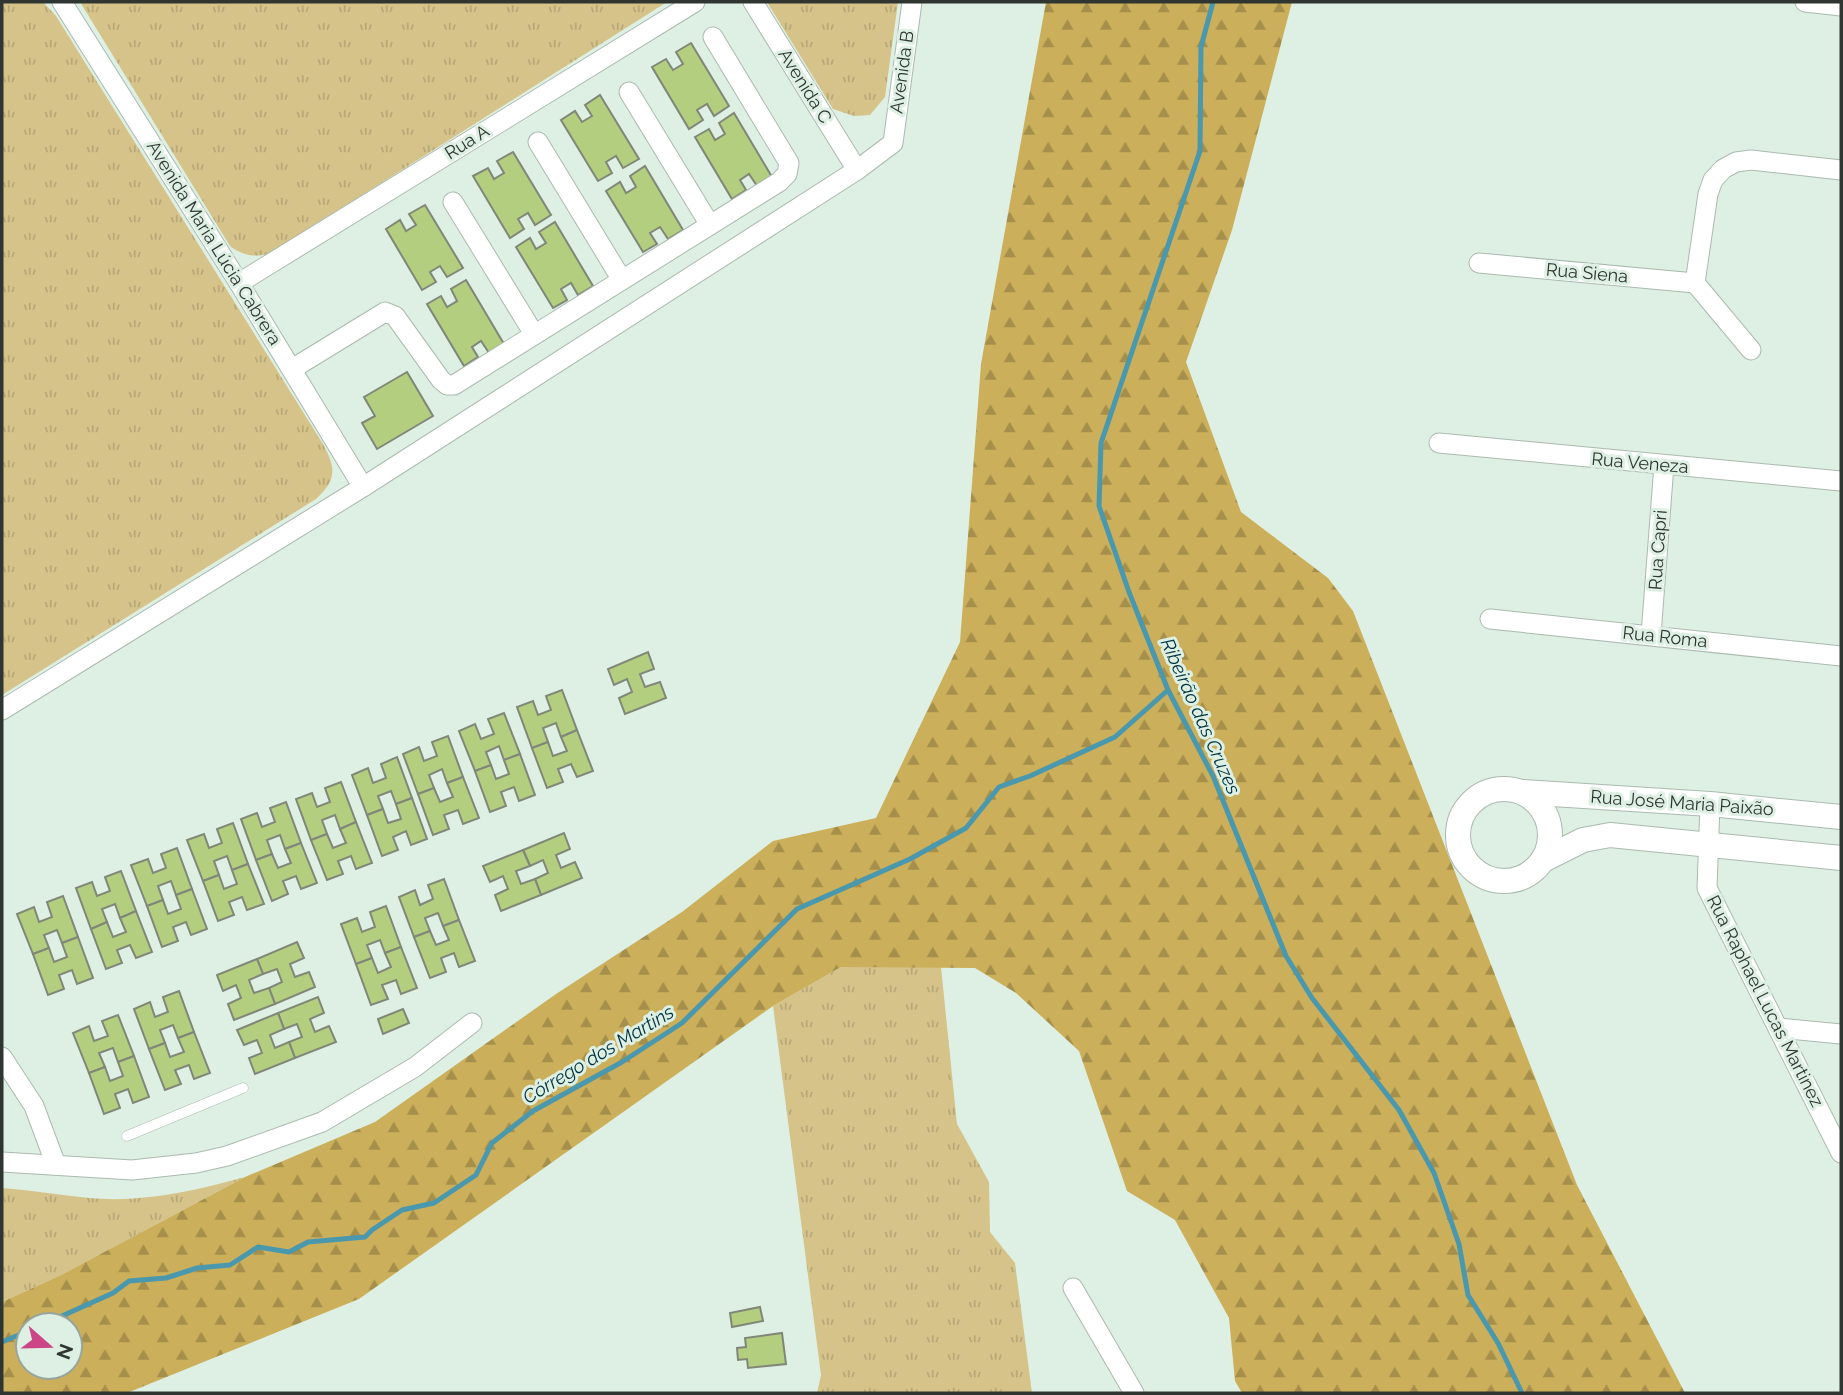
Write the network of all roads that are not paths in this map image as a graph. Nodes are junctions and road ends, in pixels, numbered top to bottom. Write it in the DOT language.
graph roads {
  1 [pos="62,2"];
  2 [pos="695,2"];
  3 [pos="753,2"];
  4 [pos="912,2"];
  5 [pos="1805,2"];
  6 [pos="1841,6"];
  7 [pos="713,37"];
  8 [pos="629,92"];
  9 [pos="538,142"];
  10 [pos="857,170"];
  11 [pos="1841,170"];
  12 [pos="453,202"];
  13 [pos="710,225"];
  14 [pos="1479,262"];
  15 [pos="622,280"];
  16 [pos="239,283"];
  17 [pos="1695,283"];
  18 [pos="534,334"];
  19 [pos="1751,350"];
  20 [pos="292,369"];
  21 [pos="1439,443"];
  22 [pos="1664,465"];
  23 [pos="1841,481"];
  24 [pos="363,487"];
  25 [pos="1490,619"];
  26 [pos="1651,635"];
  27 [pos="1841,656"];
  28 [pos="2,710"];
  29 [pos="1522,792"];
  30 [pos="1710,804"];
  31 [pos="1841,817"];
  32 [pos="1709,845"];
  33 [pos="1841,858"];
  34 [pos="1544,860"];
  35 [pos="472,1023"];
  36 [pos="1778,1028"];
  37 [pos="1841,1034"];
  38 [pos="2,1057"];
  39 [pos="243,1088"];
  40 [pos="127,1136"];
  41 [pos="1841,1153"];
  42 [pos="2,1161"];
  43 [pos="56,1165"];
  44 [pos="1073,1289"];
  45 [pos="1134,1393"];
  1 -- 16 [label="street, Avenida Maria Lúcia Cabrera"];
  2 -- 16 [label="street, Rua A"];
  3 -- 10 [label="street, Avenida C"];
  4 -- 10 [label="street, Avenida B"];
  5 -- 6 [label="street"];
  7 -- 13 [label="street"];
  8 -- 13 [label="street"];
  9 -- 15 [label="street"];
  10 -- 24 [label="street"];
  11 -- 17 [label="street"];
  12 -- 18 [label="street"];
  13 -- 15 [label="street"];
  14 -- 17 [label="street, Rua Siena"];
  15 -- 18 [label="street"];
  16 -- 20 [label="street, Avenida Maria Lúcia Cabrera"];
  17 -- 19 [label="street"];
  18 -- 20 [label="street"];
  20 -- 24 [label="street, Avenida Maria Lúcia Cabrera"];
  21 -- 22 [label="street, Rua Veneza"];
  22 -- 23 [label="street, Rua Veneza"];
  22 -- 26 [label="street, Rua Capri"];
  24 -- 28 [label="street"];
  25 -- 26 [label="street, Rua Roma"];
  26 -- 27 [label="street, Rua Roma"];
  29 -- 30 [label="street, Rua José Maria Paixão"];
  29 -- 34 [label="street"];
  29 -- 34 [label="street"];
  30 -- 31 [label="street, Rua José Maria Paixão"];
  30 -- 32 [label="street, Rua Raphael Lucas Martinez"];
  32 -- 33 [label="street"];
  32 -- 34 [label="street"];
  32 -- 36 [label="street, Rua Raphael Lucas Martinez"];
  35 -- 43 [label="street"];
  36 -- 37 [label="street"];
  36 -- 41 [label="street, Rua Raphael Lucas Martinez"];
  38 -- 43 [label="street"];
  39 -- 40 [label="lane"];
  42 -- 43 [label="street"];
  44 -- 45 [label="street"];
}
